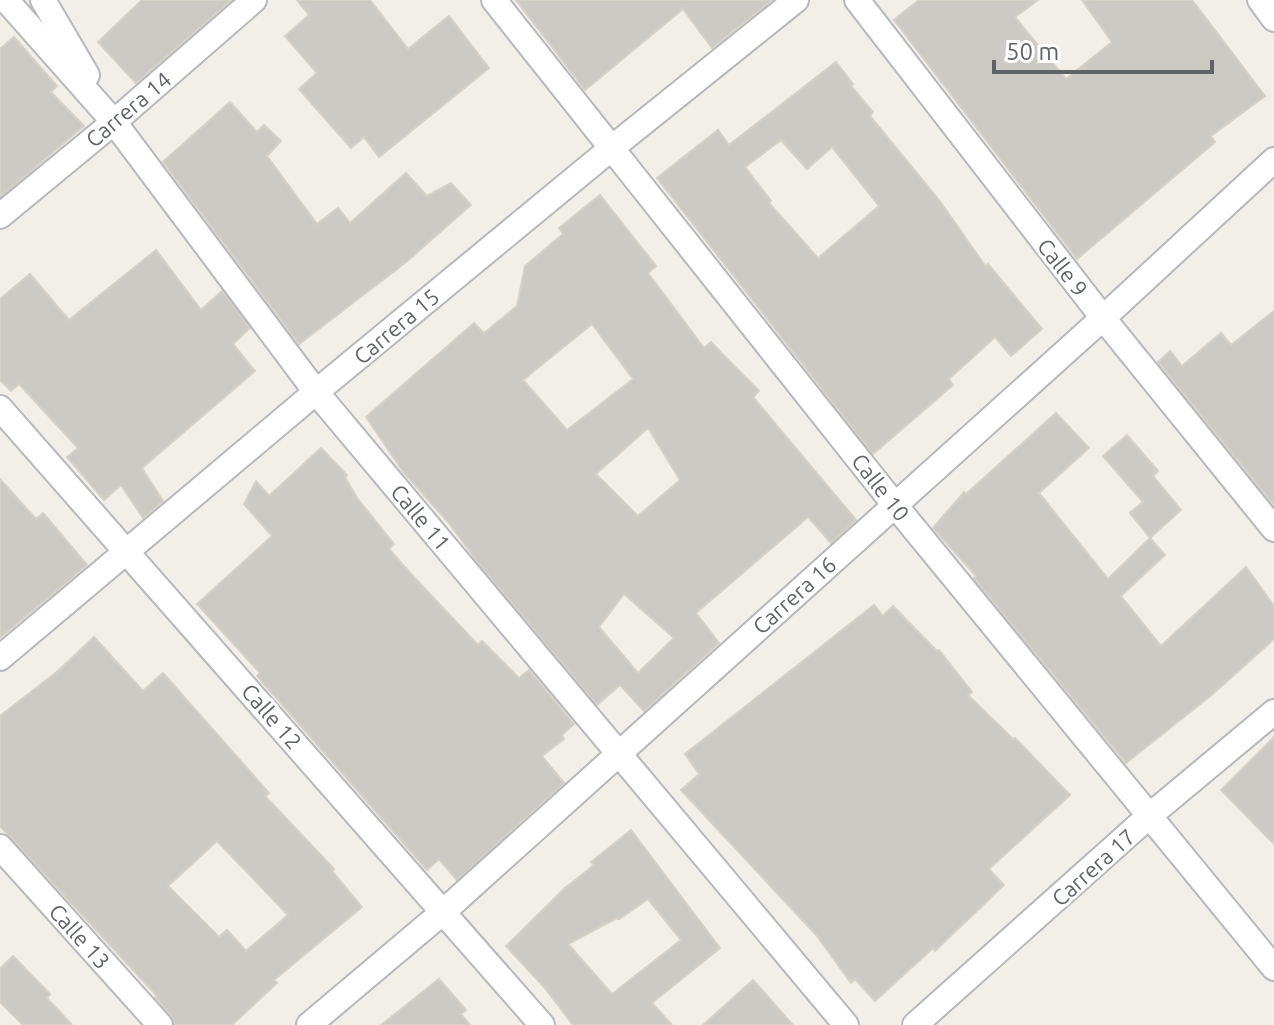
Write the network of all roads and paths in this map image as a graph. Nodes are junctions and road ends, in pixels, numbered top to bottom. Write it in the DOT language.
graph roads {
  1 [pos="6,0"];
  2 [pos="43,0"];
  3 [pos="254,0"];
  4 [pos="494,0"];
  5 [pos="796,0"];
  6 [pos="857,0"];
  7 [pos="1260,0"];
  8 [pos="1274,19"];
  9 [pos="114,122"];
  10 [pos="613,147"];
  11 [pos="1274,160"];
  12 [pos="0,216"];
  13 [pos="1103,318"];
  14 [pos="316,392"];
  15 [pos="0,408"];
  16 [pos="894,504"];
  17 [pos="1274,529"];
  18 [pos="128,552"];
  19 [pos="0,658"];
  20 [pos="1274,712"];
  21 [pos="619,754"];
  22 [pos="1148,817"];
  23 [pos="0,847"];
  24 [pos="443,912"];
  25 [pos="1274,968"];
  26 [pos="160,1025"];
  27 [pos="309,1025"];
  28 [pos="542,1025"];
  29 [pos="846,1025"];
  30 [pos="915,1025"];
  1 -- 9 [label="street, Calle 11"];
  2 -- 9 [label="street"];
  3 -- 9 [label="street, Carrera 14"];
  4 -- 10 [label="street, Calle 10"];
  5 -- 10 [label="street, Carrera 15"];
  6 -- 13 [label="street, Calle 9"];
  7 -- 8 [label="street"];
  9 -- 12 [label="street, Carrera 14"];
  9 -- 14 [label="street, Calle 11"];
  10 -- 14 [label="street, Carrera 15"];
  10 -- 16 [label="street, Calle 10"];
  11 -- 13 [label="street, Carrera 16"];
  13 -- 16 [label="street, Carrera 16"];
  13 -- 17 [label="street, Calle 9"];
  14 -- 18 [label="street, Carrera 15"];
  14 -- 21 [label="street, Calle 11"];
  15 -- 18 [label="street, Calle 12"];
  16 -- 21 [label="street, Carrera 16"];
  16 -- 22 [label="street, Calle 10"];
  18 -- 19 [label="street, Carrera 15"];
  18 -- 24 [label="street, Calle 12"];
  20 -- 22 [label="street, Carrera 17"];
  21 -- 24 [label="street, Carrera 16"];
  21 -- 29 [label="street, Calle 11"];
  22 -- 25 [label="street, Calle 10"];
  22 -- 30 [label="street, Carrera 17"];
  23 -- 26 [label="street, Calle 13"];
  24 -- 27 [label="street, Carrera 16"];
  24 -- 28 [label="street, Calle 12"];
}
